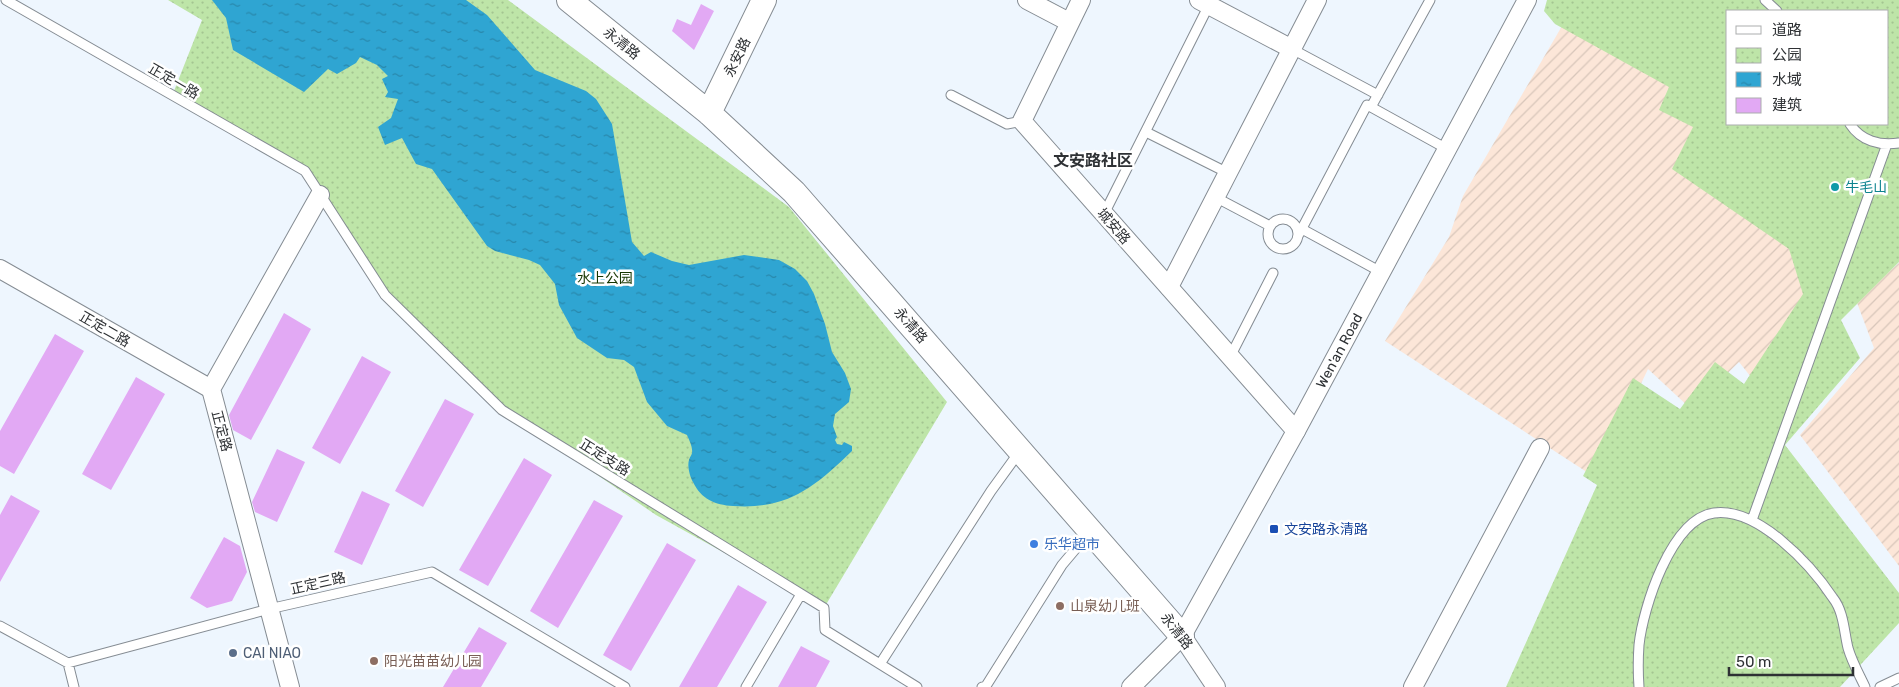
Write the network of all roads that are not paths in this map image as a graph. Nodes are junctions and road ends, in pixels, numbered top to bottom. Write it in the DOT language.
graph roads {
  1 [pos="6,0"];
  2 [pos="569,0"];
  3 [pos="764,0"];
  4 [pos="1027,0"];
  5 [pos="1081,0"];
  6 [pos="1317,0"];
  7 [pos="1430,0"];
  8 [pos="1527,0"];
  9 [pos="1765,0"];
  10 [pos="1212,4"];
  11 [pos="1776,10"];
  12 [pos="1069,22"];
  13 [pos="1292,49"];
  14 [pos="951,95"];
  15 [pos="1378,95"];
  16 [pos="1371,107"];
  17 [pos="710,113"];
  18 [pos="1022,121"];
  19 [pos="1851,125"];
  20 [pos="1146,132"];
  21 [pos="1899,143"];
  22 [pos="1887,144"];
  23 [pos="1448,149"];
  24 [pos="1228,173"];
  25 [pos="320,195"];
  26 [pos="1215,197"];
  27 [pos="1104,214"];
  28 [pos="1270,226"];
  29 [pos="1300,233"];
  30 [pos="0,269"];
  31 [pos="1381,272"];
  32 [pos="1273,273"];
  33 [pos="1169,288"];
  34 [pos="1230,357"];
  35 [pos="211,389"];
  36 [pos="1296,431"];
  37 [pos="1540,448"];
  38 [pos="1021,451"];
  39 [pos="1752,520"];
  40 [pos="1091,530"];
  41 [pos="801,594"];
  42 [pos="269,609"];
  43 [pos="0,626"];
  44 [pos="1182,636"];
  45 [pos="68,663"];
  46 [pos="880,664"];
  47 [pos="1899,678"];
  48 [pos="74,687"];
  49 [pos="290,687"];
  50 [pos="626,687"];
  51 [pos="746,687"];
  52 [pos="917,687"];
  53 [pos="982,687"];
  54 [pos="1131,687"];
  55 [pos="1216,687"];
  56 [pos="1413,687"];
  57 [pos="1639,687"];
  58 [pos="1865,687"];
  59 [pos="1880,687"];
  1 -- 25 [label="lane, 正定一路"];
  2 -- 17 [label="street, 永清路"];
  3 -- 17 [label="street, 永安路"];
  4 -- 12 [label="street"];
  5 -- 12 [label="street"];
  6 -- 13 [label="street"];
  7 -- 15 [label="lane"];
  8 -- 23 [label="street, Wen'an Road"];
  9 -- 11 [label="lane"];
  10 -- 13 [label="street"];
  10 -- 20 [label="lane"];
  12 -- 18 [label="street"];
  13 -- 15 [label="lane"];
  13 -- 24 [label="street"];
  14 -- 18 [label="lane"];
  15 -- 16 [label="lane"];
  16 -- 23 [label="lane"];
  16 -- 29 [label="lane"];
  17 -- 38 [label="street, 永清路"];
  18 -- 27 [label="street, 城安路"];
  19 -- 22 [label="lane"];
  20 -- 24 [label="lane"];
  20 -- 27 [label="lane"];
  21 -- 22 [label="lane"];
  22 -- 39 [label="lane"];
  23 -- 31 [label="street, Wen'an Road"];
  24 -- 26 [label="street"];
  25 -- 35 [label="street"];
  25 -- 41 [label="lane, 正定支路"];
  26 -- 28 [label="lane"];
  26 -- 33 [label="street"];
  27 -- 33 [label="street, 城安路"];
  28 -- 29 [label="lane"];
  28 -- 29 [label="lane"];
  29 -- 31 [label="lane"];
  30 -- 35 [label="street, 正定二路"];
  31 -- 36 [label="street, Wen'an Road"];
  32 -- 34 [label="lane"];
  33 -- 34 [label="street, 城安路"];
  34 -- 36 [label="street, 城安路"];
  35 -- 42 [label="street, 正定路"];
  36 -- 44 [label="street, Wen'an Road"];
  37 -- 56 [label="street"];
  38 -- 40 [label="street, 永清路"];
  38 -- 46 [label="lane"];
  39 -- 57 [label="lane"];
  39 -- 58 [label="lane"];
  40 -- 44 [label="street, 永清路"];
  40 -- 53 [label="lane"];
  41 -- 46 [label="lane, 正定支路"];
  41 -- 51 [label="lane"];
  42 -- 45 [label="lane, 正定三路"];
  42 -- 49 [label="street, 正定路"];
  42 -- 50 [label="lane, 正定三路"];
  43 -- 45 [label="lane"];
  44 -- 54 [label="street, Wen'an Road"];
  44 -- 55 [label="street, 永清路"];
  45 -- 48 [label="lane"];
  46 -- 52 [label="lane, 正定支路"];
  47 -- 59 [label="lane"];
}
